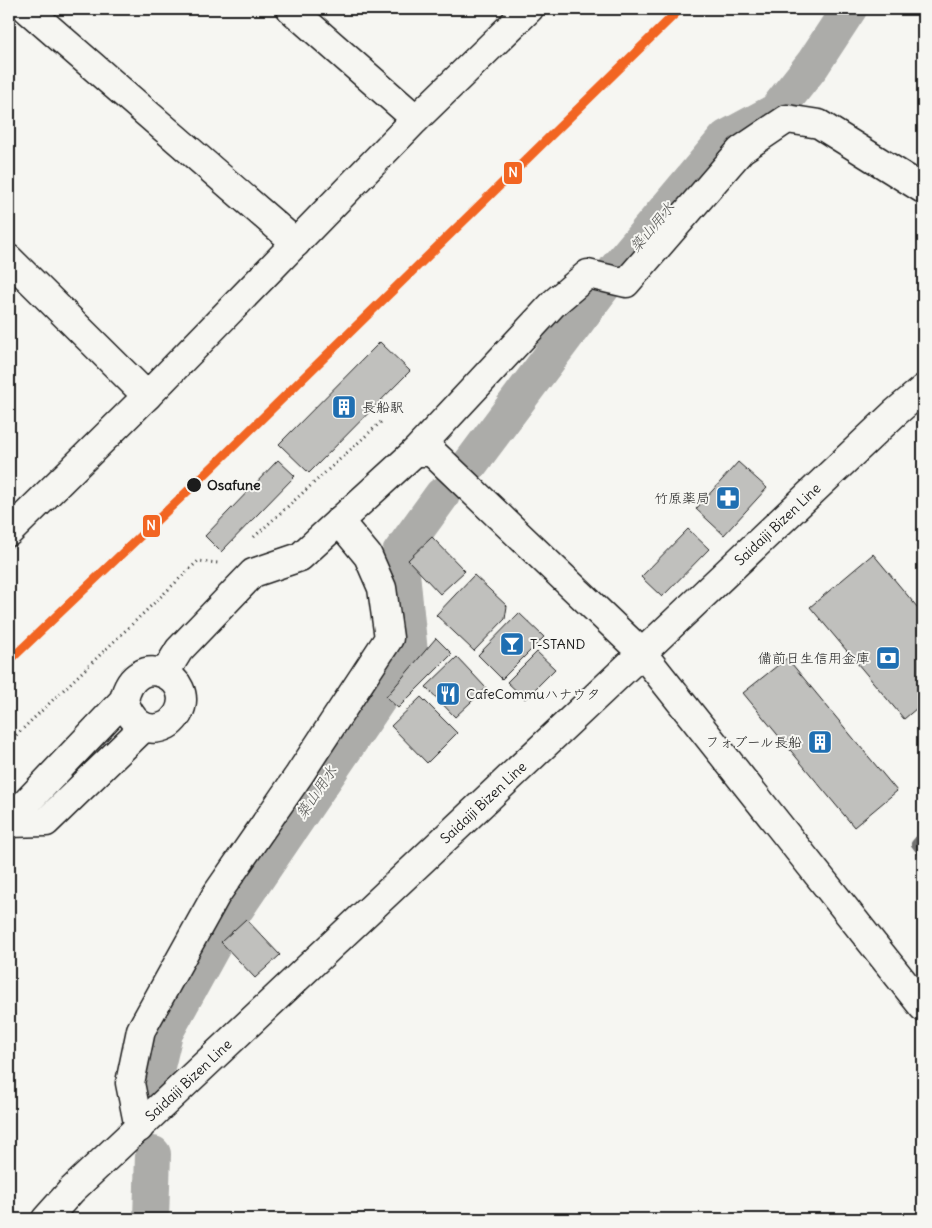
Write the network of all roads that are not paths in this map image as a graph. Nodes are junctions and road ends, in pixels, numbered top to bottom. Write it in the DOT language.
graph roads {
  1 [pos="27,9"];
  2 [pos="291,9"];
  3 [pos="529,9"];
  4 [pos="416,119"];
  5 [pos="923,189"];
  6 [pos="296,243"];
  7 [pos="9,260"];
  8 [pos="923,389"];
  9 [pos="147,396"];
  10 [pos="415,452"];
  11 [pos="339,521"];
  12 [pos="9,532"];
  13 [pos="642,653"];
  14 [pos="165,673"];
  15 [pos="124,700"];
  16 [pos="144,727"];
  17 [pos="9,822"];
  18 [pos="923,1007"];
  19 [pos="139,1128"];
  20 [pos="46,1219"];
  1 -- 6 [label="street"];
  2 -- 4 [label="street"];
  3 -- 4 [label="street"];
  4 -- 6 [label="street"];
  5 -- 10 [label="street"];
  6 -- 9 [label="street"];
  7 -- 9 [label="street"];
  8 -- 13 [label="street, Saidaiji Bizen Line"];
  9 -- 12 [label="street"];
  10 -- 11 [label="street"];
  10 -- 13 [label="street"];
  11 -- 14 [label="street"];
  11 -- 19 [label="street"];
  13 -- 18 [label="street"];
  13 -- 19 [label="street, Saidaiji Bizen Line"];
  14 -- 15 [label="street"];
  14 -- 16 [label="street"];
  15 -- 16 [label="street"];
  15 -- 17 [label="street"];
  16 -- 17 [label="street"];
  19 -- 20 [label="street, Saidaiji Bizen Line"];
}
